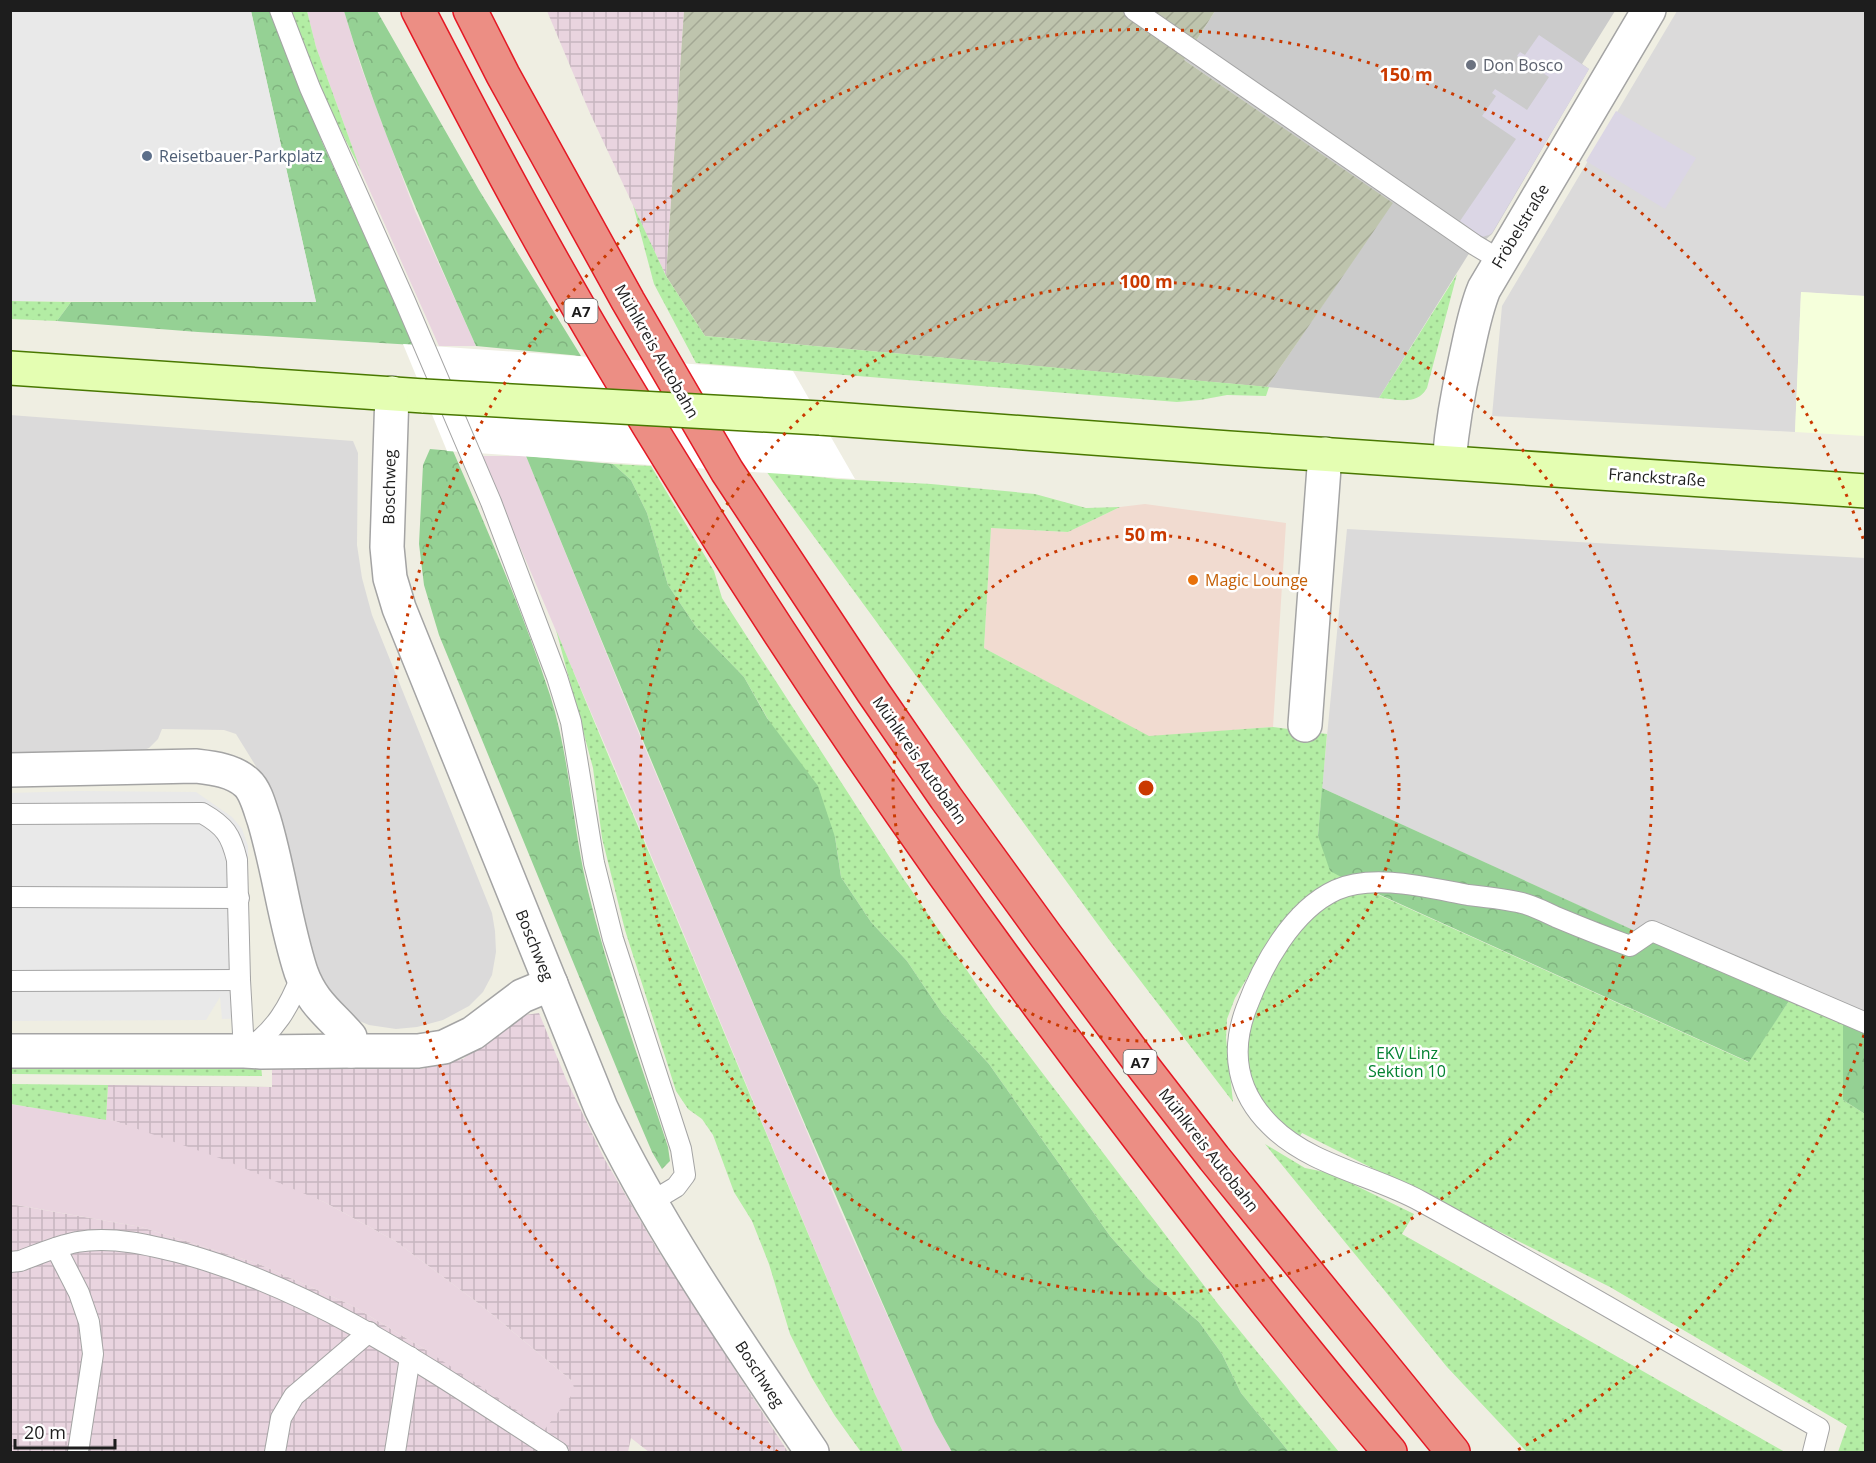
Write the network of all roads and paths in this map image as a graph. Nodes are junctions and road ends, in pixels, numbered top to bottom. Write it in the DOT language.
graph roads {
  1 [pos="280,10"];
  2 [pos="418,10"];
  3 [pos="470,10"];
  4 [pos="1134,10"];
  5 [pos="1649,10"];
  6 [pos="1500,260"];
  7 [pos="10,368"];
  8 [pos="408,394"];
  9 [pos="1325,454"];
  10 [pos="1449,462"];
  11 [pos="1866,491"];
  12 [pos="1305,725"];
  13 [pos="10,770"];
  14 [pos="10,814"];
  15 [pos="10,897"];
  16 [pos="239,898"];
  17 [pos="302,974"];
  18 [pos="240,980"];
  19 [pos="10,981"];
  20 [pos="551,984"];
  21 [pos="1866,1023"];
  22 [pos="10,1051"];
  23 [pos="244,1051"];
  24 [pos="351,1051"];
  25 [pos="651,1202"];
  26 [pos="56,1248"];
  27 [pos="10,1262"];
  28 [pos="369,1332"];
  29 [pos="410,1357"];
  30 [pos="1424,1418"];
  31 [pos="78,1452"];
  32 [pos="275,1452"];
  33 [pos="395,1452"];
  34 [pos="558,1452"];
  35 [pos="812,1452"];
  36 [pos="1390,1452"];
  37 [pos="1453,1452"];
  38 [pos="1471,1452"];
  39 [pos="1813,1452"];
  1 -- 25 [label="lane"];
  2 -- 36 [label="highway, A7"];
  3 -- 30 [label="highway, Mühlkreis Autobahn / A7"];
  4 -- 6 [label="lane"];
  5 -- 6 [label="street, Fröbelstraße"];
  6 -- 10 [label="street, Fröbelstraße"];
  7 -- 8 [label="main road, Franckstraße"];
  8 -- 9 [label="main road, Franckstraße, bridge"];
  8 -- 20 [label="street, Boschweg"];
  9 -- 10 [label="main road, Franckstraße"];
  9 -- 12 [label="street"];
  10 -- 11 [label="main road, Franckstraße"];
  13 -- 17 [label="street"];
  14 -- 16 [label="lane"];
  15 -- 16 [label="lane"];
  16 -- 18 [label="lane"];
  17 -- 23 [label="lane"];
  17 -- 24 [label="street"];
  18 -- 19 [label="lane"];
  18 -- 23 [label="lane"];
  20 -- 24 [label="street"];
  20 -- 25 [label="street, Boschweg"];
  21 -- 39 [label="lane"];
  22 -- 23 [label="street"];
  23 -- 24 [label="street"];
  25 -- 35 [label="street, Boschweg"];
  26 -- 27 [label="lane"];
  26 -- 28 [label="lane"];
  26 -- 31 [label="lane"];
  28 -- 29 [label="lane"];
  28 -- 32 [label="lane"];
  29 -- 33 [label="lane"];
  29 -- 34 [label="lane"];
  30 -- 37 [label="highway, Mühlkreis Autobahn / A7"];
  30 -- 38 [label="highway"];
}
